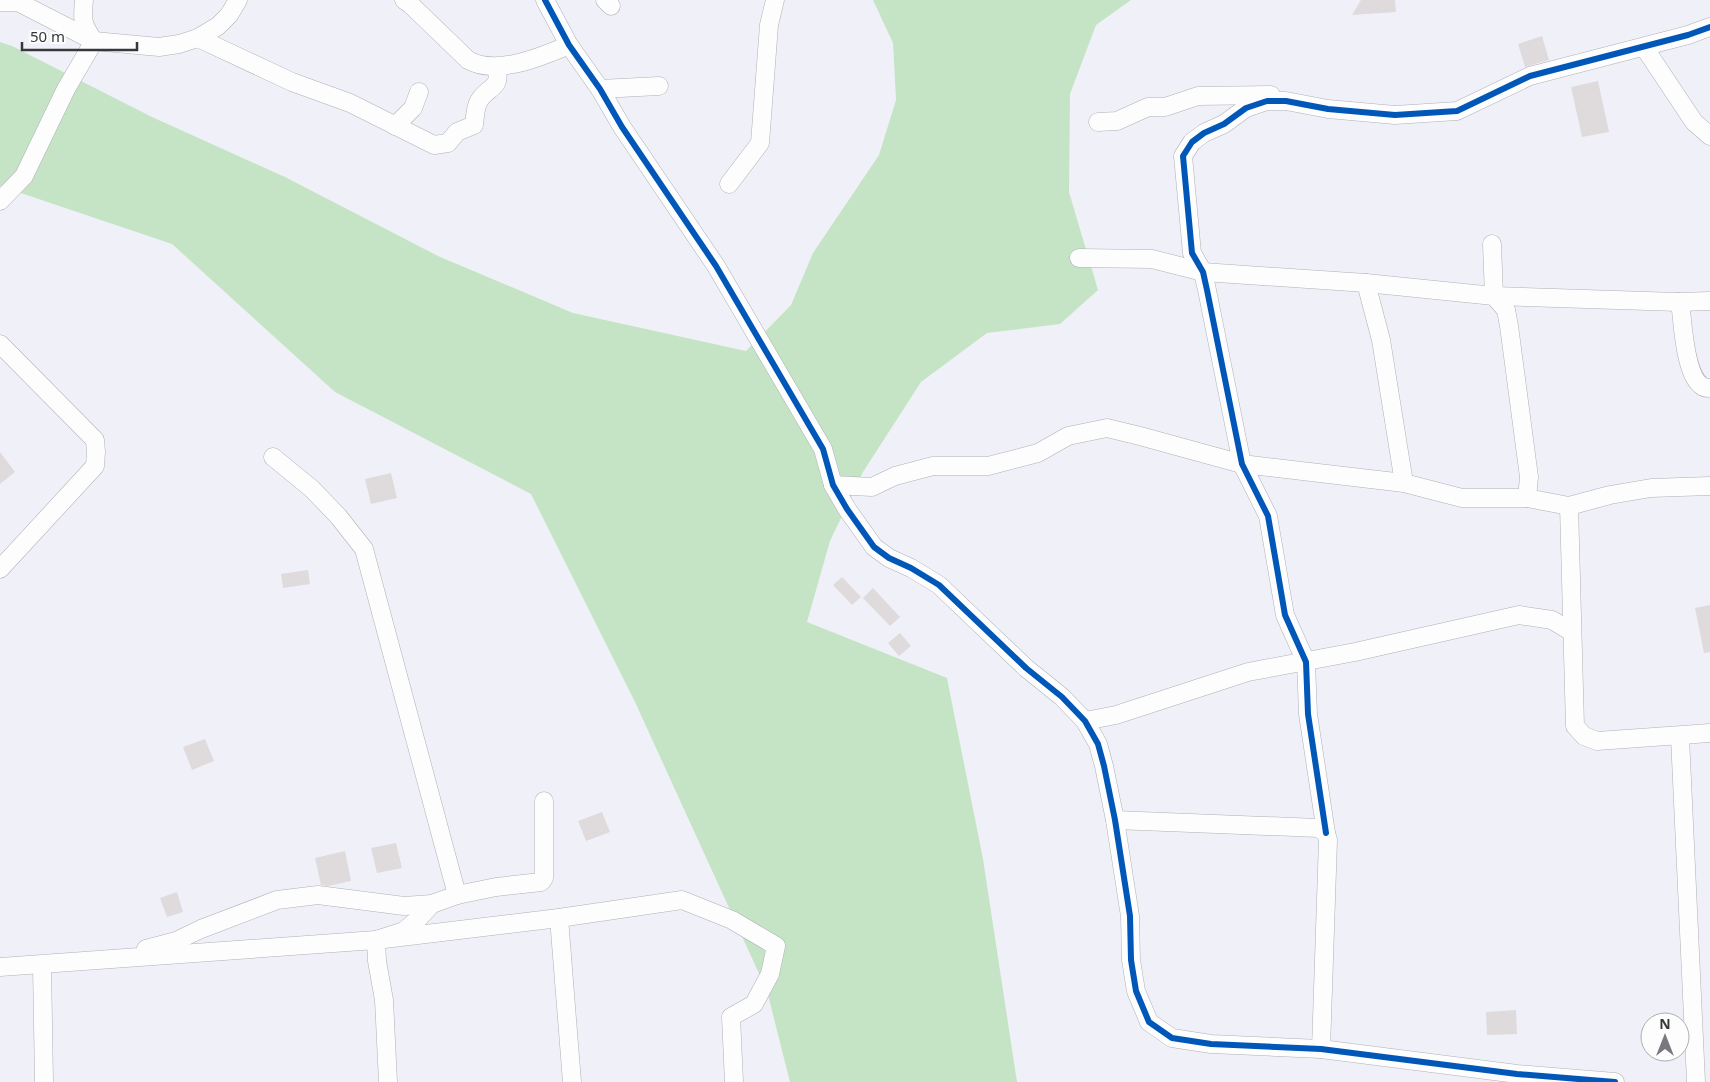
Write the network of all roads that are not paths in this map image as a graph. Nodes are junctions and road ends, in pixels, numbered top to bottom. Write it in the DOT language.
graph roads {
  1 [pos="84,0"];
  2 [pos="238,0"];
  3 [pos="404,0"];
  4 [pos="545,0"];
  5 [pos="775,0"];
  6 [pos="0,2"];
  7 [pos="1710,27"];
  8 [pos="198,38"];
  9 [pos="94,41"];
  10 [pos="569,45"];
  11 [pos="1644,46"];
  12 [pos="496,68"];
  13 [pos="659,86"];
  14 [pos="600,89"];
  15 [pos="418,92"];
  16 [pos="1286,101"];
  17 [pos="1098,122"];
  18 [pos="395,126"];
  19 [pos="1710,136"];
  20 [pos="729,184"];
  21 [pos="0,201"];
  22 [pos="1492,244"];
  23 [pos="1079,258"];
  24 [pos="1203,272"];
  25 [pos="1366,283"];
  26 [pos="1494,296"];
  27 [pos="1710,301"];
  28 [pos="1678,302"];
  29 [pos="0,344"];
  30 [pos="1710,388"];
  31 [pos="273,457"];
  32 [pos="1242,464"];
  33 [pos="1404,483"];
  34 [pos="833,485"];
  35 [pos="1710,486"];
  36 [pos="1526,498"];
  37 [pos="1569,506"];
  38 [pos="0,569"];
  39 [pos="1572,632"];
  40 [pos="1306,662"];
  41 [pos="1084,721"];
  42 [pos="1710,733"];
  43 [pos="1680,736"];
  44 [pos="544,801"];
  45 [pos="1116,820"];
  46 [pos="1326,833"];
  47 [pos="457,894"];
  48 [pos="432,904"];
  49 [pos="559,918"];
  50 [pos="376,940"];
  51 [pos="42,965"];
  52 [pos="0,967"];
  53 [pos="1321,1049"];
  54 [pos="44,1082"];
  55 [pos="388,1082"];
  56 [pos="572,1082"];
  57 [pos="734,1082"];
  58 [pos="1615,1082"];
  59 [pos="1696,1082"];
  1 -- 9 [label="street"];
  2 -- 8 [label="street"];
  3 -- 12 [label="street"];
  4 -- 10 [label="street"];
  5 -- 20 [label="street"];
  6 -- 9 [label="street"];
  7 -- 11 [label="street"];
  8 -- 9 [label="street"];
  8 -- 18 [label="street"];
  9 -- 21 [label="street"];
  10 -- 12 [label="street"];
  10 -- 14 [label="street"];
  11 -- 16 [label="street"];
  11 -- 19 [label="street"];
  12 -- 18 [label="street"];
  13 -- 14 [label="street"];
  14 -- 34 [label="street"];
  15 -- 18 [label="street"];
  16 -- 17 [label="street"];
  16 -- 24 [label="street"];
  22 -- 26 [label="street"];
  23 -- 24 [label="street"];
  24 -- 25 [label="street"];
  24 -- 32 [label="street"];
  25 -- 26 [label="street"];
  25 -- 33 [label="street"];
  26 -- 28 [label="street"];
  26 -- 36 [label="street"];
  27 -- 28 [label="street"];
  28 -- 30 [label="street"];
  29 -- 38 [label="street"];
  31 -- 47 [label="street"];
  32 -- 33 [label="street"];
  32 -- 34 [label="street"];
  32 -- 40 [label="street"];
  33 -- 36 [label="street"];
  34 -- 41 [label="street"];
  35 -- 37 [label="street"];
  36 -- 37 [label="street"];
  37 -- 39 [label="street"];
  39 -- 40 [label="street"];
  39 -- 43 [label="street"];
  40 -- 41 [label="street"];
  40 -- 46 [label="street"];
  41 -- 45 [label="street"];
  42 -- 43 [label="street"];
  43 -- 59 [label="street"];
  44 -- 47 [label="street"];
  45 -- 46 [label="street"];
  45 -- 53 [label="street"];
  46 -- 53 [label="street"];
  47 -- 48 [label="street"];
  48 -- 50 [label="street"];
  48 -- 51 [label="street"];
  49 -- 50 [label="street"];
  49 -- 56 [label="street"];
  49 -- 57 [label="street"];
  50 -- 51 [label="street"];
  50 -- 55 [label="street"];
  51 -- 52 [label="street"];
  51 -- 54 [label="street"];
  53 -- 58 [label="street"];
}
